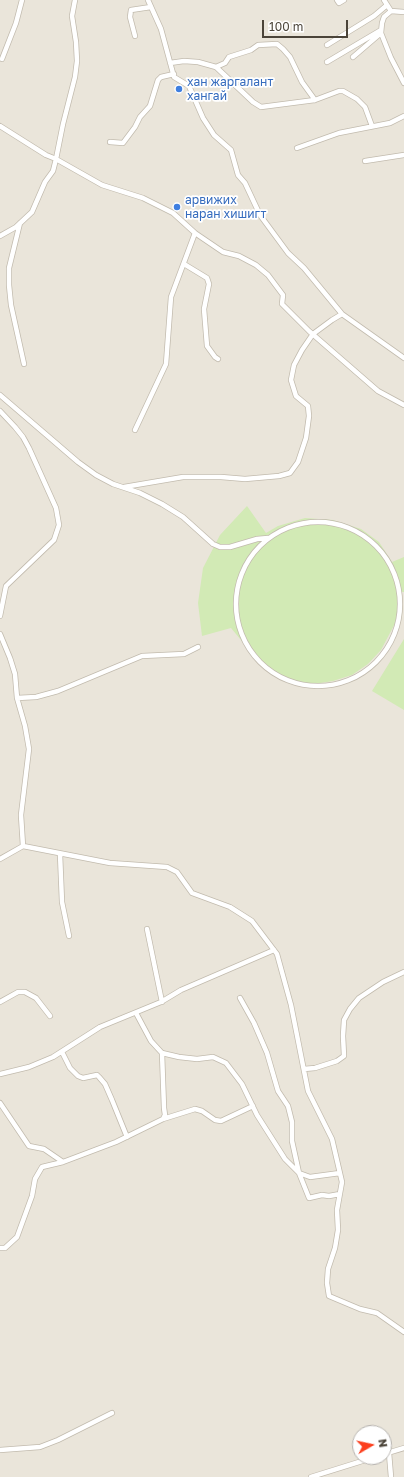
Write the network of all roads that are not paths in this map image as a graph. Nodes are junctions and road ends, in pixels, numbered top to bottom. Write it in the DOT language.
graph roads {
  1 [pos="22,0"];
  2 [pos="75,0"];
  3 [pos="148,0"];
  4 [pos="337,0"];
  5 [pos="344,0"];
  6 [pos="384,0"];
  7 [pos="387,5"];
  8 [pos="151,7"];
  9 [pos="391,11"];
  10 [pos="404,12"];
  11 [pos="381,31"];
  12 [pos="135,36"];
  13 [pos="327,45"];
  14 [pos="353,57"];
  15 [pos="2,59"];
  16 [pos="327,62"];
  17 [pos="170,63"];
  18 [pos="216,67"];
  19 [pos="174,74"];
  20 [pos="404,83"];
  21 [pos="315,100"];
  22 [pos="404,116"];
  23 [pos="0,126"];
  24 [pos="372,126"];
  25 [pos="110,142"];
  26 [pos="297,148"];
  27 [pos="404,155"];
  28 [pos="56,159"];
  29 [pos="365,161"];
  30 [pos="21,222"];
  31 [pos="195,233"];
  32 [pos="0,236"];
  33 [pos="184,264"];
  34 [pos="342,314"];
  35 [pos="313,334"];
  36 [pos="404,358"];
  37 [pos="218,359"];
  38 [pos="24,364"];
  39 [pos="0,395"];
  40 [pos="404,405"];
  41 [pos="0,411"];
  42 [pos="135,430"];
  43 [pos="124,487"];
  44 [pos="268,538"];
  45 [pos="403,593"];
  46 [pos="0,616"];
  47 [pos="0,634"];
  48 [pos="198,647"];
  49 [pos="17,698"];
  50 [pos="23,846"];
  51 [pos="60,854"];
  52 [pos="0,859"];
  53 [pos="147,929"];
  54 [pos="69,936"];
  55 [pos="274,950"];
  56 [pos="404,972"];
  57 [pos="240,998"];
  58 [pos="0,1002"];
  59 [pos="162,1002"];
  60 [pos="136,1013"];
  61 [pos="50,1016"];
  62 [pos="62,1052"];
  63 [pos="162,1053"];
  64 [pos="304,1069"];
  65 [pos="0,1074"];
  66 [pos="0,1103"];
  67 [pos="253,1106"];
  68 [pos="164,1119"];
  69 [pos="127,1137"];
  70 [pos="63,1162"];
  71 [pos="299,1173"];
  72 [pos="340,1173"];
  73 [pos="340,1194"];
  74 [pos="0,1248"];
  75 [pos="403,1330"];
  76 [pos="112,1413"];
  77 [pos="404,1448"];
  78 [pos="0,1450"];
  79 [pos="392,1452"];
  80 [pos="352,1464"];
  81 [pos="388,1465"];
  82 [pos="312,1477"];
  83 [pos="391,1477"];
  1 -- 15 [label="street"];
  2 -- 28 [label="street"];
  3 -- 8 [label="street"];
  4 -- 5 [label="street"];
  6 -- 7 [label="street"];
  7 -- 9 [label="street"];
  7 -- 13 [label="street"];
  8 -- 12 [label="street"];
  8 -- 17 [label="street"];
  9 -- 10 [label="street"];
  9 -- 11 [label="street"];
  11 -- 14 [label="street"];
  11 -- 16 [label="street"];
  11 -- 20 [label="street"];
  17 -- 18 [label="street"];
  17 -- 19 [label="street"];
  18 -- 21 [label="street"];
  18 -- 21 [label="street"];
  19 -- 25 [label="street"];
  19 -- 34 [label="street"];
  21 -- 24 [label="street"];
  22 -- 24 [label="street"];
  23 -- 28 [label="street"];
  24 -- 26 [label="street"];
  27 -- 29 [label="street"];
  28 -- 30 [label="street"];
  28 -- 31 [label="street"];
  30 -- 32 [label="street"];
  30 -- 38 [label="street"];
  31 -- 33 [label="street"];
  31 -- 35 [label="street"];
  33 -- 37 [label="street"];
  33 -- 42 [label="street"];
  34 -- 35 [label="street"];
  34 -- 36 [label="street"];
  35 -- 40 [label="street"];
  35 -- 43 [label="street"];
  39 -- 43 [label="street"];
  41 -- 46 [label="street"];
  43 -- 44 [label="street"];
  44 -- 45 [label="street"];
  44 -- 45 [label="street"];
  47 -- 49 [label="street"];
  48 -- 49 [label="street"];
  49 -- 50 [label="street"];
  50 -- 51 [label="street"];
  50 -- 52 [label="street"];
  51 -- 54 [label="street"];
  51 -- 55 [label="street"];
  53 -- 59 [label="street"];
  55 -- 59 [label="street"];
  55 -- 64 [label="street"];
  56 -- 64 [label="street"];
  57 -- 71 [label="street"];
  58 -- 61 [label="street"];
  59 -- 60 [label="street"];
  60 -- 62 [label="street"];
  60 -- 63 [label="street"];
  62 -- 65 [label="street"];
  62 -- 69 [label="street"];
  63 -- 67 [label="street"];
  63 -- 68 [label="street"];
  64 -- 72 [label="street"];
  66 -- 70 [label="street"];
  67 -- 68 [label="street"];
  67 -- 71 [label="street"];
  68 -- 69 [label="street"];
  69 -- 70 [label="street"];
  70 -- 74 [label="street"];
  71 -- 72 [label="street"];
  71 -- 73 [label="street"];
  72 -- 73 [label="street"];
  73 -- 75 [label="street"];
  76 -- 78 [label="street"];
  77 -- 79 [label="street"];
  80 -- 82 [label="street"];
  81 -- 83 [label="street"];
}
